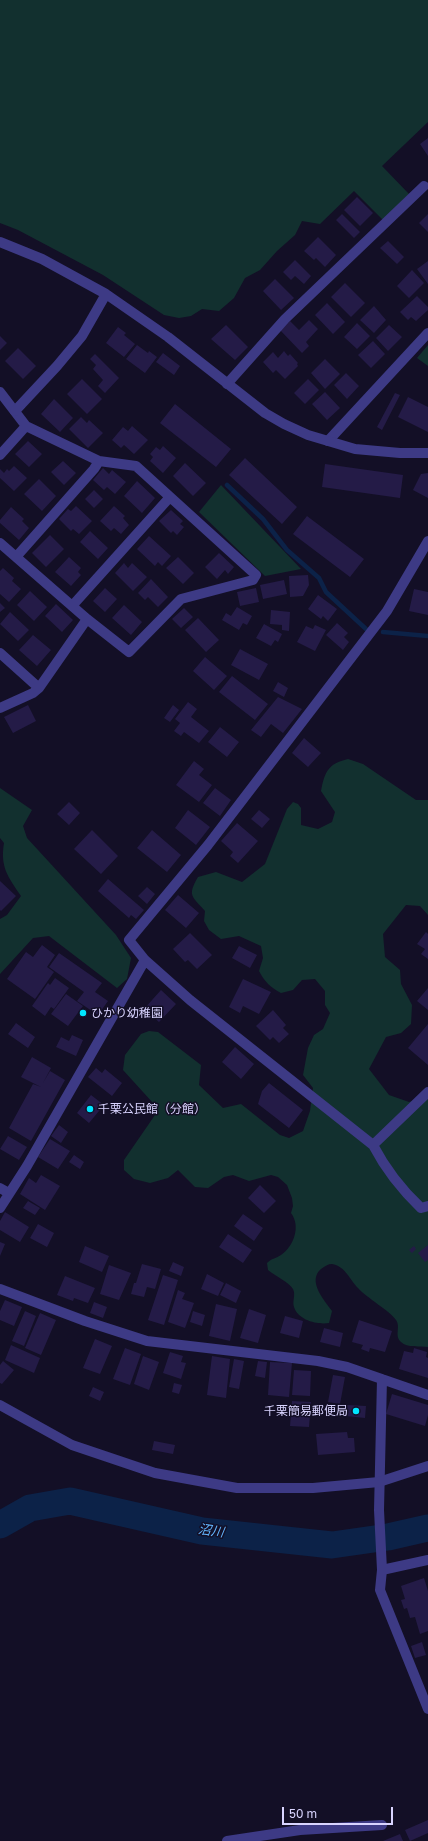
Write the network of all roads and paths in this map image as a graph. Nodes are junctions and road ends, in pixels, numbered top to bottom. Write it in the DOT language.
graph roads {
  1 [pos="424,186"];
  2 [pos="0,242"];
  3 [pos="106,294"];
  4 [pos="428,333"];
  5 [pos="227,384"];
  6 [pos="0,392"];
  7 [pos="15,411"];
  8 [pos="26,426"];
  9 [pos="328,441"];
  10 [pos="428,453"];
  11 [pos="0,455"];
  12 [pos="99,461"];
  13 [pos="170,497"];
  14 [pos="428,541"];
  15 [pos="0,543"];
  16 [pos="16,557"];
  17 [pos="72,606"];
  18 [pos="87,619"];
  19 [pos="0,653"];
  20 [pos="39,688"];
  21 [pos="0,708"];
  22 [pos="145,960"];
  23 [pos="428,1092"];
  24 [pos="373,1145"];
  25 [pos="5,1191"];
  26 [pos="428,1206"];
  27 [pos="0,1208"];
  28 [pos="0,1289"];
  29 [pos="382,1380"];
  30 [pos="428,1395"];
  31 [pos="0,1405"];
  32 [pos="428,1466"];
  33 [pos="379,1482"];
  34 [pos="428,1560"];
  35 [pos="382,1570"];
  36 [pos="428,1708"];
  37 [pos="382,1825"];
  38 [pos="227,1841"];
  1 -- 5 [label="street"];
  2 -- 3 [label="street"];
  3 -- 5 [label="street"];
  3 -- 7 [label="street"];
  4 -- 9 [label="street"];
  5 -- 9 [label="street"];
  6 -- 7 [label="street"];
  7 -- 8 [label="street"];
  8 -- 11 [label="street"];
  8 -- 12 [label="street"];
  9 -- 10 [label="street"];
  12 -- 13 [label="street"];
  12 -- 16 [label="street"];
  13 -- 17 [label="street"];
  13 -- 18 [label="street"];
  14 -- 22 [label="street"];
  15 -- 16 [label="street"];
  16 -- 17 [label="street"];
  17 -- 18 [label="street"];
  18 -- 20 [label="street"];
  19 -- 20 [label="street"];
  20 -- 21 [label="street"];
  22 -- 24 [label="street"];
  22 -- 25 [label="street"];
  23 -- 24 [label="street"];
  24 -- 26 [label="street"];
  25 -- 27 [label="street"];
  28 -- 29 [label="street"];
  29 -- 30 [label="street"];
  29 -- 33 [label="street"];
  31 -- 33 [label="street"];
  32 -- 33 [label="street"];
  33 -- 35 [label="street"];
  34 -- 35 [label="street"];
  35 -- 36 [label="street"];
  37 -- 38 [label="street"];
}
